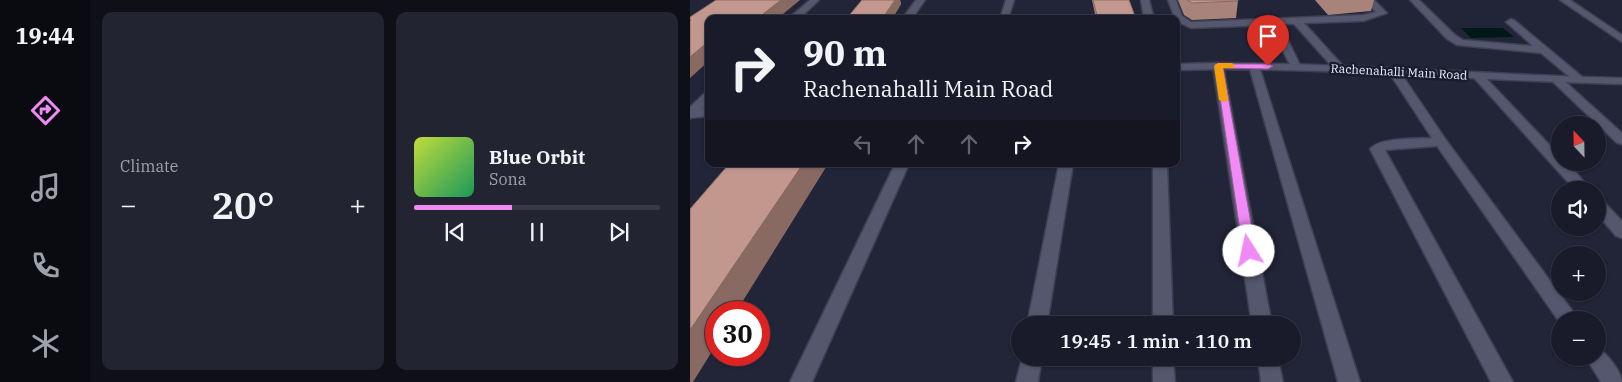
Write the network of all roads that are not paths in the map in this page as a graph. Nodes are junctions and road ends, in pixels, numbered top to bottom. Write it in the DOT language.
graph roads {
  1 [pos="815,0"];
  2 [pos="921,0"];
  3 [pos="1010,0"];
  4 [pos="1145,0"];
  5 [pos="1172,0"];
  6 [pos="1369,0"];
  7 [pos="1414,0"];
  8 [pos="1564,0"];
  9 [pos="798,15"];
  10 [pos="910,15"];
  11 [pos="1005,15"];
  12 [pos="1148,15"];
  13 [pos="1179,15"];
  14 [pos="1180,18"];
  15 [pos="1297,21"];
  16 [pos="1274,22"];
  17 [pos="1510,22"];
  18 [pos="1622,39"];
  19 [pos="1544,50"];
  20 [pos="1218,66"];
  21 [pos="1254,66"];
  22 [pos="1180,67"];
  23 [pos="1296,67"];
  24 [pos="1340,69"];
  25 [pos="1394,71"];
  26 [pos="1479,77"];
  27 [pos="1556,80"];
  28 [pos="1580,80"];
  29 [pos="1622,81"];
  30 [pos="705,100"];
  31 [pos="705,112"];
  32 [pos="690,114"];
  33 [pos="1622,140"];
  34 [pos="1441,142"];
  35 [pos="901,167"];
  36 [pos="1065,167"];
  37 [pos="1160,167"];
  38 [pos="1576,181"];
  39 [pos="1606,214"];
  40 [pos="1622,232"];
  41 [pos="1563,311"];
  42 [pos="1039,316"];
  43 [pos="1163,316"];
  44 [pos="1260,316"];
  45 [pos="1030,366"];
  46 [pos="1163,366"];
  47 [pos="1269,366"];
  48 [pos="1602,366"];
  49 [pos="801,382"];
  50 [pos="1027,382"];
  51 [pos="1164,382"];
  52 [pos="1272,382"];
  53 [pos="1349,382"];
  54 [pos="1502,382"];
  55 [pos="1613,382"];
  1 -- 9 [label="street"];
  2 -- 10 [label="street"];
  3 -- 11 [label="street"];
  4 -- 12 [label="street"];
  5 -- 13 [label="street"];
  6 -- 15 [label="street"];
  7 -- 19 [label="street"];
  8 -- 18 [label="street"];
  14 -- 16 [label="street"];
  15 -- 16 [label="street"];
  15 -- 24 [label="street"];
  16 -- 23 [label="street"];
  17 -- 19 [label="street"];
  19 -- 28 [label="street"];
  20 -- 21 [label="street, Rachenahalli Main Road"];
  20 -- 22 [label="street, Rachenahalli Main Road"];
  20 -- 44 [label="street"];
  21 -- 23 [label="street, Rachenahalli Main Road"];
  21 -- 53 [label="street"];
  23 -- 24 [label="street, Rachenahalli Main Road"];
  24 -- 25 [label="street, Rachenahalli Main Road"];
  25 -- 26 [label="street, Rachenahalli Main Road"];
  25 -- 34 [label="street"];
  26 -- 27 [label="street, Rachenahalli Main Road"];
  26 -- 38 [label="street"];
  27 -- 28 [label="street, Rachenahalli Main Road"];
  27 -- 33 [label="street"];
  28 -- 29 [label="street, Rachenahalli Main Road"];
  30 -- 32 [label="street"];
  31 -- 32 [label="street"];
  34 -- 41 [label="street"];
  34 -- 54 [label="street"];
  35 -- 49 [label="street"];
  36 -- 42 [label="street"];
  37 -- 43 [label="street"];
  39 -- 40 [label="street"];
  45 -- 50 [label="street"];
  46 -- 51 [label="street"];
  47 -- 52 [label="street"];
  48 -- 55 [label="street"];
}
